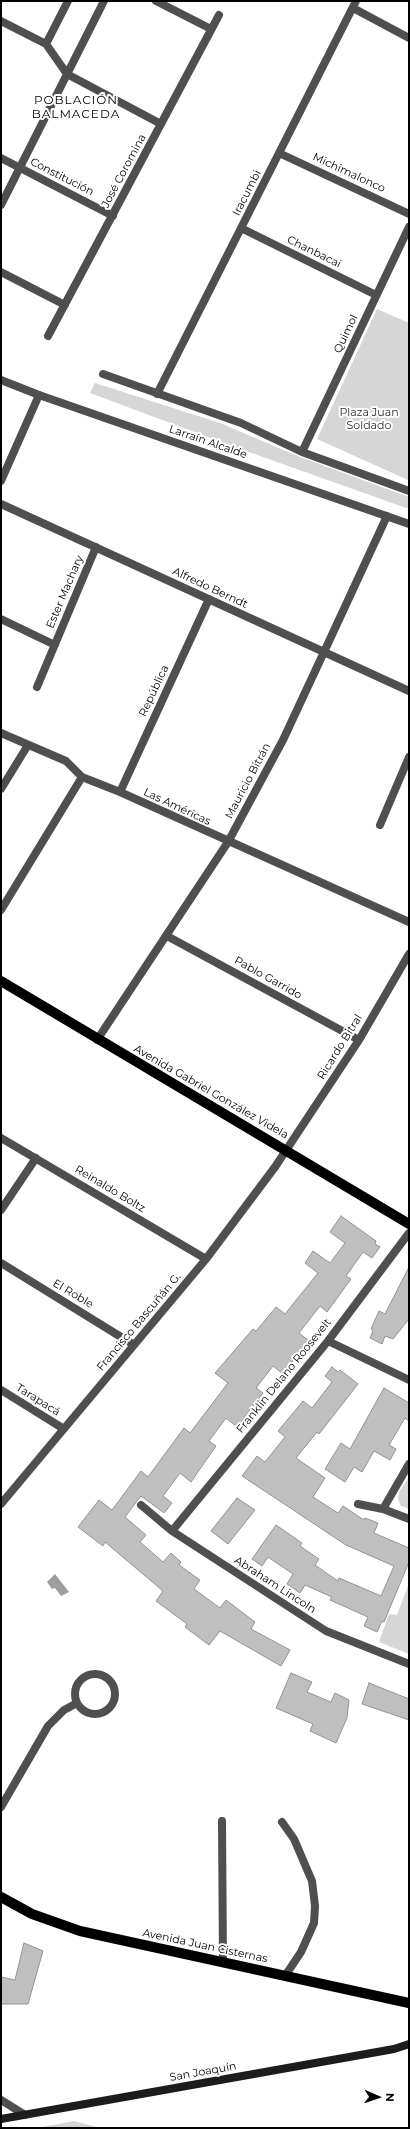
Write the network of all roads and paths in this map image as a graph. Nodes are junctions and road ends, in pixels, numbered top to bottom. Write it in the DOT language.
graph roads {
  1 [pos="68,1"];
  2 [pos="104,1"];
  3 [pos="156,1"];
  4 [pos="354,5"];
  5 [pos="219,15"];
  6 [pos="1,21"];
  7 [pos="212,29"];
  8 [pos="409,38"];
  9 [pos="46,44"];
  10 [pos="67,74"];
  11 [pos="161,124"];
  12 [pos="279,153"];
  13 [pos="1,158"];
  14 [pos="20,167"];
  15 [pos="1,205"];
  16 [pos="409,214"];
  17 [pos="113,216"];
  18 [pos="409,227"];
  19 [pos="241,228"];
  20 [pos="1,272"];
  21 [pos="376,295"];
  22 [pos="65,305"];
  23 [pos="48,336"];
  24 [pos="103,374"];
  25 [pos="1,380"];
  26 [pos="157,394"];
  27 [pos="39,395"];
  28 [pos="302,452"];
  29 [pos="1,481"];
  30 [pos="409,491"];
  31 [pos="1,504"];
  32 [pos="387,516"];
  33 [pos="409,524"];
  34 [pos="96,547"];
  35 [pos="209,599"];
  36 [pos="1,620"];
  37 [pos="55,645"];
  38 [pos="324,652"];
  39 [pos="37,687"];
  40 [pos="409,691"];
  41 [pos="1,733"];
  42 [pos="28,745"];
  43 [pos="409,757"];
  44 [pos="82,777"];
  45 [pos="1,789"];
  46 [pos="120,792"];
  47 [pos="380,825"];
  48 [pos="228,842"];
  49 [pos="1,910"];
  50 [pos="409,922"];
  51 [pos="167,936"];
  52 [pos="409,954"];
  53 [pos="1,981"];
  54 [pos="97,1040"];
  55 [pos="359,1040"];
  56 [pos="1,1138"];
  57 [pos="287,1150"];
  58 [pos="36,1158"];
  59 [pos="1,1210"];
  60 [pos="409,1224"];
  61 [pos="409,1233"];
  62 [pos="206,1259"];
  63 [pos="1,1263"];
  64 [pos="328,1341"];
  65 [pos="134,1344"];
  66 [pos="409,1380"];
  67 [pos="1,1390"];
  68 [pos="64,1429"];
  69 [pos="409,1464"];
  70 [pos="1,1504"];
  71 [pos="358,1504"];
  72 [pos="140,1505"];
  73 [pos="383,1510"];
  74 [pos="409,1520"];
  75 [pos="172,1530"];
  76 [pos="409,1664"];
  77 [pos="77,1703"];
  78 [pos="1,1807"];
  79 [pos="222,1821"];
  80 [pos="282,1822"];
  81 [pos="1,1898"];
  82 [pos="223,1962"];
  83 [pos="285,1976"];
  84 [pos="409,2003"];
  85 [pos="409,2044"];
  86 [pos="1,2100"];
  87 [pos="25,2115"];
  88 [pos="1,2119"];
  1 -- 9 [label="street"];
  2 -- 10 [label="street"];
  3 -- 7 [label="street"];
  4 -- 8 [label="street"];
  4 -- 12 [label="street, Iracumbi"];
  5 -- 7 [label="street, José Coromina"];
  6 -- 9 [label="street"];
  7 -- 11 [label="street, José Coromina"];
  9 -- 10 [label="street"];
  10 -- 11 [label="street"];
  10 -- 14 [label="street"];
  11 -- 17 [label="street, José Coromina"];
  12 -- 16 [label="street, Michimalonco"];
  12 -- 19 [label="street, Iracumbi"];
  13 -- 14 [label="street, Constitución"];
  14 -- 15 [label="street"];
  14 -- 17 [label="street, Constitución"];
  17 -- 22 [label="street, José Coromina"];
  18 -- 21 [label="street, Quimol"];
  19 -- 21 [label="street, Chanbacai"];
  19 -- 26 [label="street, Iracumbi"];
  20 -- 22 [label="street"];
  21 -- 28 [label="street, Quimol"];
  22 -- 23 [label="street, José Coromina"];
  24 -- 26 [label="street"];
  25 -- 27 [label="street, Larraín Alcalde"];
  26 -- 28 [label="street"];
  27 -- 29 [label="street"];
  27 -- 32 [label="street, Larraín Alcalde"];
  28 -- 30 [label="street"];
  31 -- 34 [label="street, Alfredo Berndt"];
  32 -- 33 [label="street, Larraín Alcalde"];
  32 -- 38 [label="street, Mauricio Bitrán"];
  34 -- 35 [label="street, Alfredo Berndt"];
  34 -- 37 [label="street, Ester Machary"];
  35 -- 38 [label="street, Alfredo Berndt"];
  35 -- 46 [label="street, República"];
  36 -- 37 [label="street, Ester Machary"];
  37 -- 39 [label="street, Ester Machary"];
  38 -- 40 [label="street, Alfredo Berndt"];
  38 -- 48 [label="street, Mauricio Bitrán"];
  41 -- 42 [label="street, Las Américas"];
  42 -- 44 [label="street, Las Américas"];
  42 -- 45 [label="street"];
  43 -- 47 [label="street"];
  44 -- 46 [label="street, Las Américas"];
  44 -- 49 [label="street"];
  46 -- 48 [label="street, Las Américas"];
  48 -- 50 [label="street, Las Américas"];
  48 -- 51 [label="street, Mauricio Bitrán"];
  51 -- 54 [label="street, Mauricio Bitrán"];
  51 -- 55 [label="street, Pablo Garrido"];
  52 -- 55 [label="street, Ricardo Bitral"];
  53 -- 54 [label="main road, Avenida Gabriel González Videla"];
  54 -- 57 [label="main road, Avenida Gabriel González Videla"];
  55 -- 57 [label="street, Ricardo Bitral"];
  56 -- 58 [label="street, Reinaldo Boltz"];
  57 -- 60 [label="main road, Avenida Gabriel González Videla"];
  57 -- 62 [label="street, Francisco Bascuñán G."];
  58 -- 59 [label="street"];
  58 -- 62 [label="street, Reinaldo Boltz"];
  61 -- 64 [label="street, Franklin Delano Roosevelt"];
  62 -- 65 [label="street, Francisco Bascuñán G."];
  63 -- 65 [label="street, El Roble"];
  64 -- 66 [label="street"];
  64 -- 75 [label="street, Franklin Delano Roosevelt"];
  65 -- 68 [label="street, Francisco Bascuñán G."];
  67 -- 68 [label="street, Tarapacá"];
  68 -- 70 [label="street, Francisco Bascuñán G."];
  69 -- 73 [label="street"];
  71 -- 73 [label="street"];
  72 -- 75 [label="street, Abraham Lincoln"];
  73 -- 74 [label="street"];
  75 -- 76 [label="street, Abraham Lincoln"];
  77 -- 77 [label="street"];
  77 -- 78 [label="street"];
  79 -- 82 [label="street"];
  80 -- 83 [label="street"];
  81 -- 82 [label="main road, Avenida Juan Cisternas"];
  82 -- 83 [label="main road, Avenida Juan Cisternas"];
  83 -- 84 [label="main road, Avenida Juan Cisternas"];
  85 -- 87 [label="main road, San Joaquín"];
  86 -- 87 [label="street"];
  87 -- 88 [label="main road, San Joaquín"];
}
